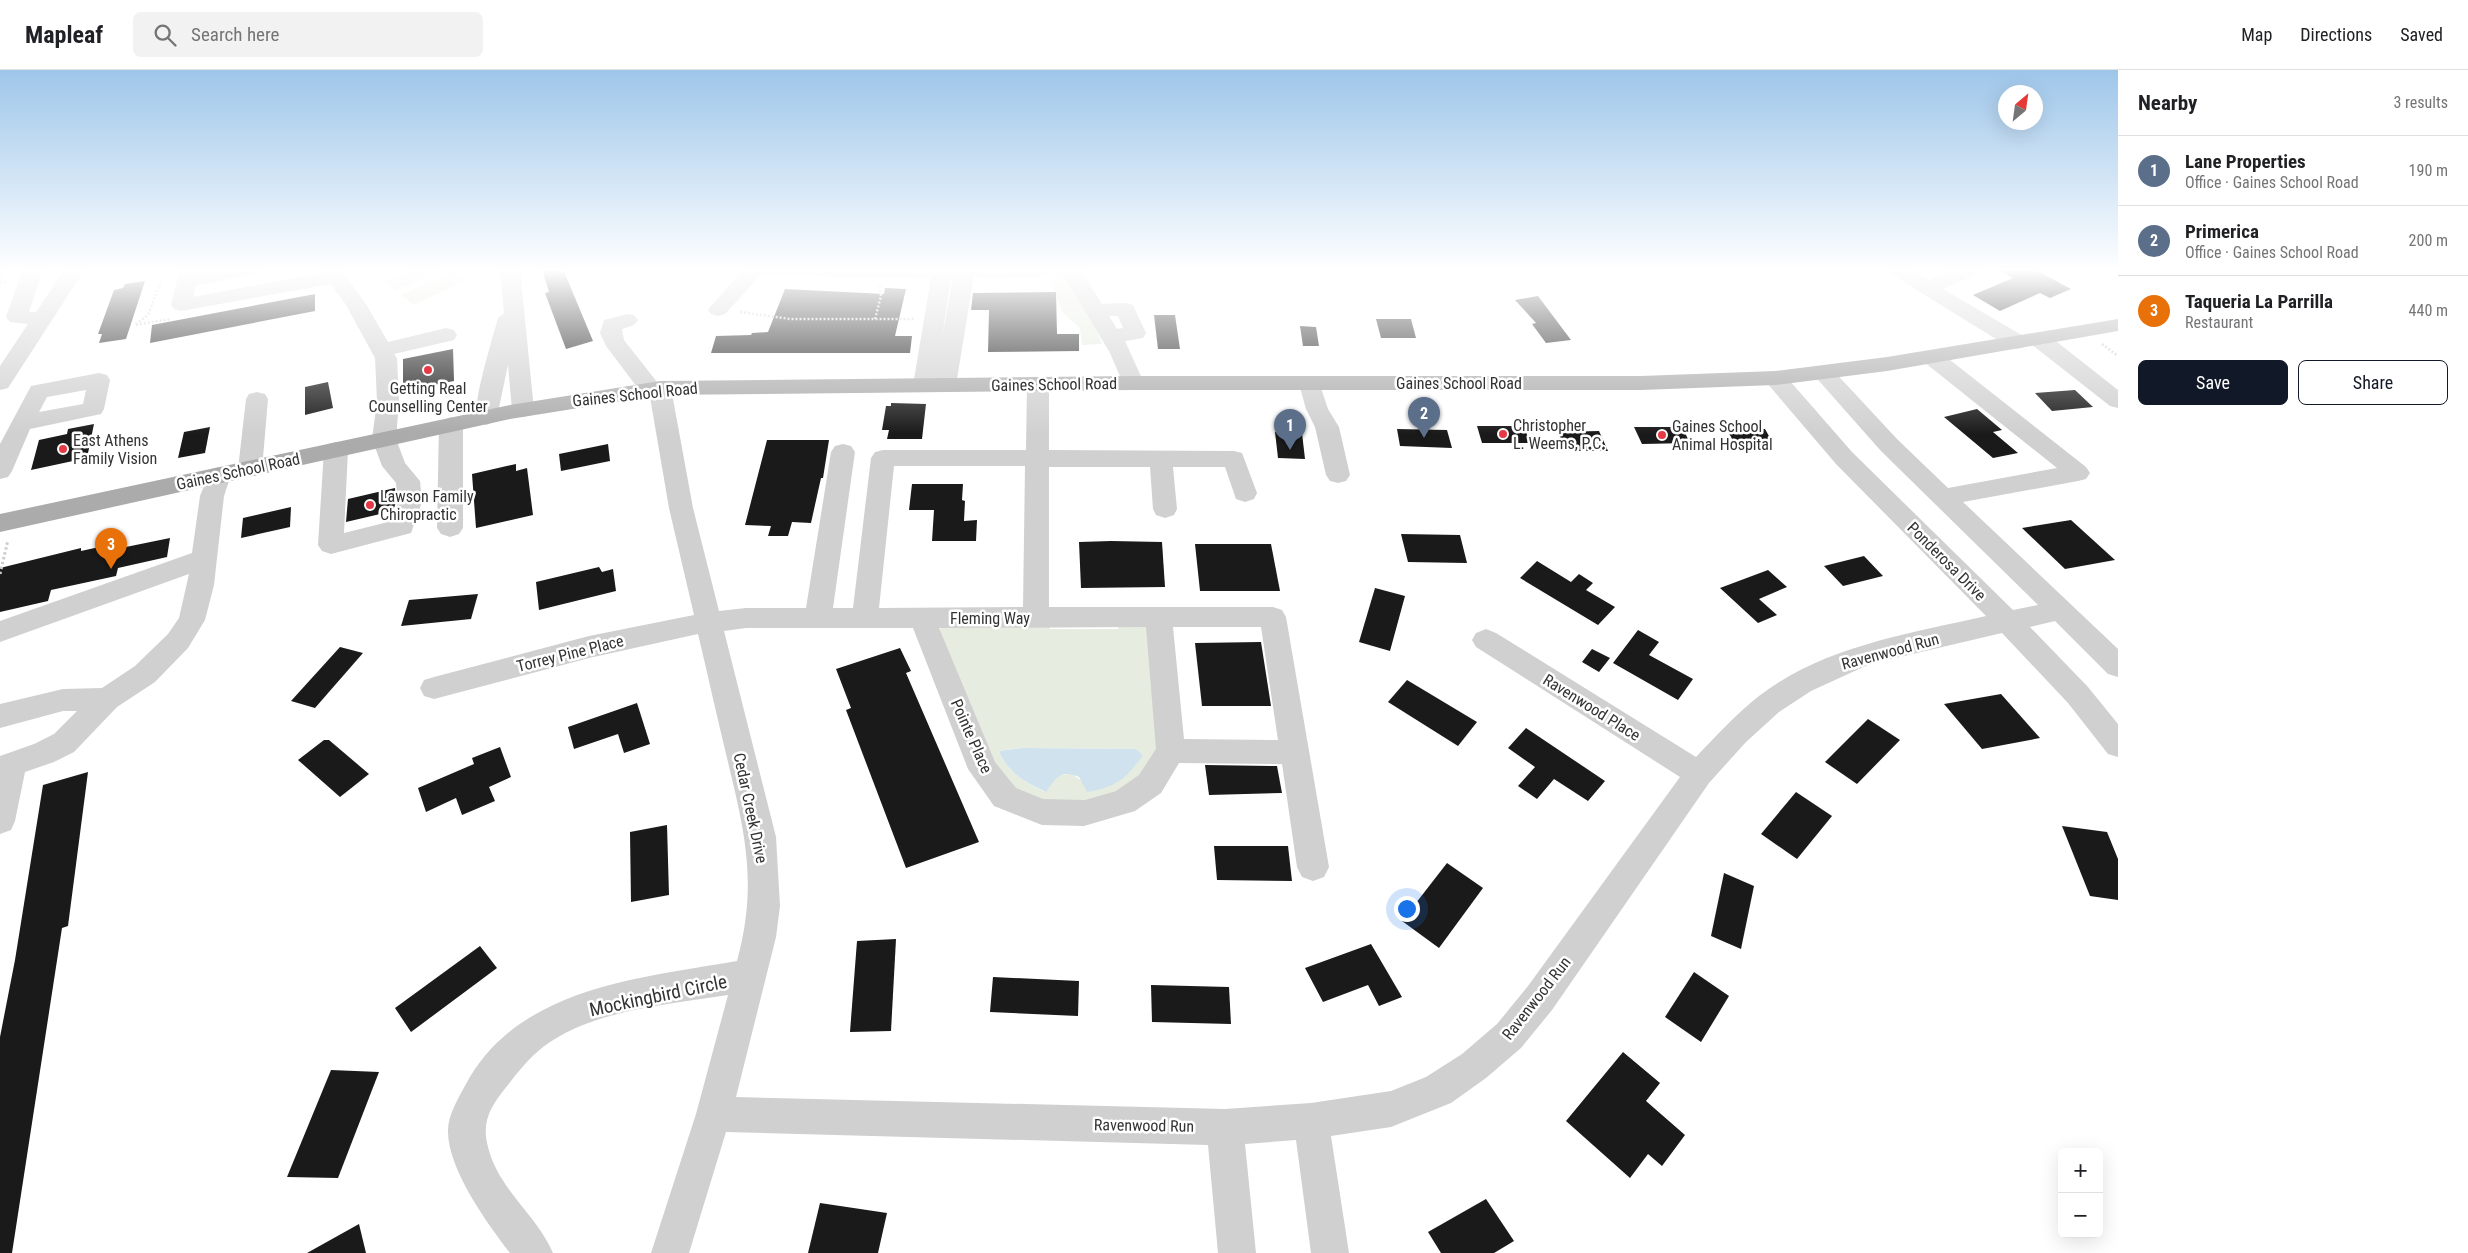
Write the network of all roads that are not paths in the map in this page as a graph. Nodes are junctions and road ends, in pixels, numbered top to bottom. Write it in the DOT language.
graph roads {
  1 [pos="38,324"];
  2 [pos="367,324"];
  3 [pos="505,324"];
  4 [pos="516,324"];
  5 [pos="615,324"];
  6 [pos="934,324"];
  7 [pos="954,324"];
  8 [pos="1103,324"];
  9 [pos="1996,324"];
  10 [pos="2118,325"];
  11 [pos="446,335"];
  12 [pos="2028,341"];
  13 [pos="381,350"];
  14 [pos="1932,357"];
  15 [pos="1823,373"];
  16 [pos="1774,378"];
  17 [pos="0,383"];
  18 [pos="1133,383"];
  19 [pos="1038,384"];
  20 [pos="1310,384"];
  21 [pos="934,385"];
  22 [pos="656,389"];
  23 [pos="257,399"];
  24 [pos="2118,401"];
  25 [pos="523,410"];
  26 [pos="486,417"];
  27 [pos="21,424"];
  28 [pos="451,425"];
  29 [pos="384,439"];
  30 [pos="336,450"];
  31 [pos="843,452"];
  32 [pos="1038,460"];
  33 [pos="1161,460"];
  34 [pos="250,469"];
  35 [pos="0,471"];
  36 [pos="1338,475"];
  37 [pos="219,476"];
  38 [pos="1245,493"];
  39 [pos="1943,497"];
  40 [pos="1165,509"];
  41 [pos="450,528"];
  42 [pos="5,530"];
  43 [pos="204,559"];
  44 [pos="2060,610"];
  45 [pos="818,618"];
  46 [pos="865,618"];
  47 [pos="922,618"];
  48 [pos="1036,618"];
  49 [pos="1159,618"];
  50 [pos="708,621"];
  51 [pos="2008,622"];
  52 [pos="0,632"];
  53 [pos="1486,640"];
  54 [pos="2118,666"];
  55 [pos="434,688"];
  56 [pos="107,699"];
  57 [pos="0,716"];
  58 [pos="2118,745"];
  59 [pos="1170,751"];
  60 [pos="1294,752"];
  61 [pos="6,766"];
  62 [pos="1699,774"];
  63 [pos="0,821"];
  64 [pos="1313,867"];
  65 [pos="751,975"];
  66 [pos="714,1114"];
  67 [pos="1311,1121"];
  68 [pos="1225,1127"];
  69 [pos="534,1253"];
  70 [pos="670,1253"];
  71 [pos="1238,1253"];
  72 [pos="1330,1253"];
  1 -- 17 [label="street"];
  2 -- 13 [label="street"];
  3 -- 26 [label="street"];
  4 -- 25 [label="street"];
  5 -- 22 [label="street"];
  6 -- 21 [label="street"];
  7 -- 21 [label="street"];
  8 -- 18 [label="street"];
  9 -- 12 [label="street"];
  10 -- 12 [label="main road, Gaines School Road"];
  11 -- 13 [label="street"];
  12 -- 14 [label="main road, Gaines School Road"];
  12 -- 24 [label="street"];
  13 -- 29 [label="street"];
  14 -- 15 [label="main road, Gaines School Road"];
  14 -- 39 [label="street"];
  15 -- 16 [label="main road, Gaines School Road"];
  15 -- 39 [label="street"];
  16 -- 20 [label="main road, Gaines School Road"];
  16 -- 51 [label="street, Ponderosa Drive"];
  18 -- 19 [label="main road, Gaines School Road"];
  18 -- 20 [label="main road, Gaines School Road"];
  19 -- 21 [label="main road, Gaines School Road"];
  19 -- 32 [label="street"];
  20 -- 36 [label="street"];
  21 -- 22 [label="main road, Gaines School Road"];
  22 -- 25 [label="main road, Gaines School Road"];
  22 -- 50 [label="street, Cedar Creek Drive"];
  23 -- 34 [label="street"];
  25 -- 26 [label="main road, Gaines School Road"];
  26 -- 28 [label="main road, Gaines School Road"];
  27 -- 35 [label="street"];
  28 -- 29 [label="main road, Gaines School Road"];
  28 -- 41 [label="street"];
  29 -- 30 [label="main road, Gaines School Road"];
  29 -- 30 [label="street"];
  30 -- 34 [label="main road, Gaines School Road"];
  31 -- 45 [label="street"];
  32 -- 33 [label="street"];
  32 -- 46 [label="street"];
  32 -- 48 [label="street"];
  33 -- 38 [label="street"];
  33 -- 40 [label="street"];
  34 -- 37 [label="main road, Gaines School Road"];
  37 -- 42 [label="main road, Gaines School Road"];
  37 -- 43 [label="street"];
  39 -- 44 [label="street"];
  43 -- 52 [label="street"];
  43 -- 56 [label="street"];
  44 -- 51 [label="street, Ravenwood Run"];
  44 -- 54 [label="street"];
  45 -- 46 [label="street, Fleming Way"];
  45 -- 50 [label="street, Fleming Way"];
  46 -- 47 [label="street, Fleming Way"];
  47 -- 48 [label="street, Fleming Way"];
  47 -- 59 [label="street, Pointe Place"];
  48 -- 49 [label="street, Fleming Way"];
  49 -- 59 [label="street"];
  49 -- 60 [label="street, Fleming Way"];
  50 -- 55 [label="street, Torrey Pine Place"];
  50 -- 65 [label="street, Cedar Creek Drive"];
  51 -- 58 [label="street, Ponderosa Drive"];
  51 -- 62 [label="street, Ravenwood Run"];
  53 -- 62 [label="street, Ravenwood Place"];
  56 -- 57 [label="street"];
  56 -- 61 [label="street"];
  59 -- 60 [label="street"];
  60 -- 64 [label="street"];
  61 -- 63 [label="street"];
  62 -- 67 [label="street, Ravenwood Run"];
  65 -- 66 [label="street, Cedar Creek Drive"];
  65 -- 69 [label="street, Mockingbird Circle"];
  66 -- 68 [label="street, Ravenwood Run"];
  66 -- 70 [label="street, Cedar Creek Drive"];
  67 -- 68 [label="street, Ravenwood Run"];
  67 -- 72 [label="street"];
  68 -- 71 [label="street"];
}
